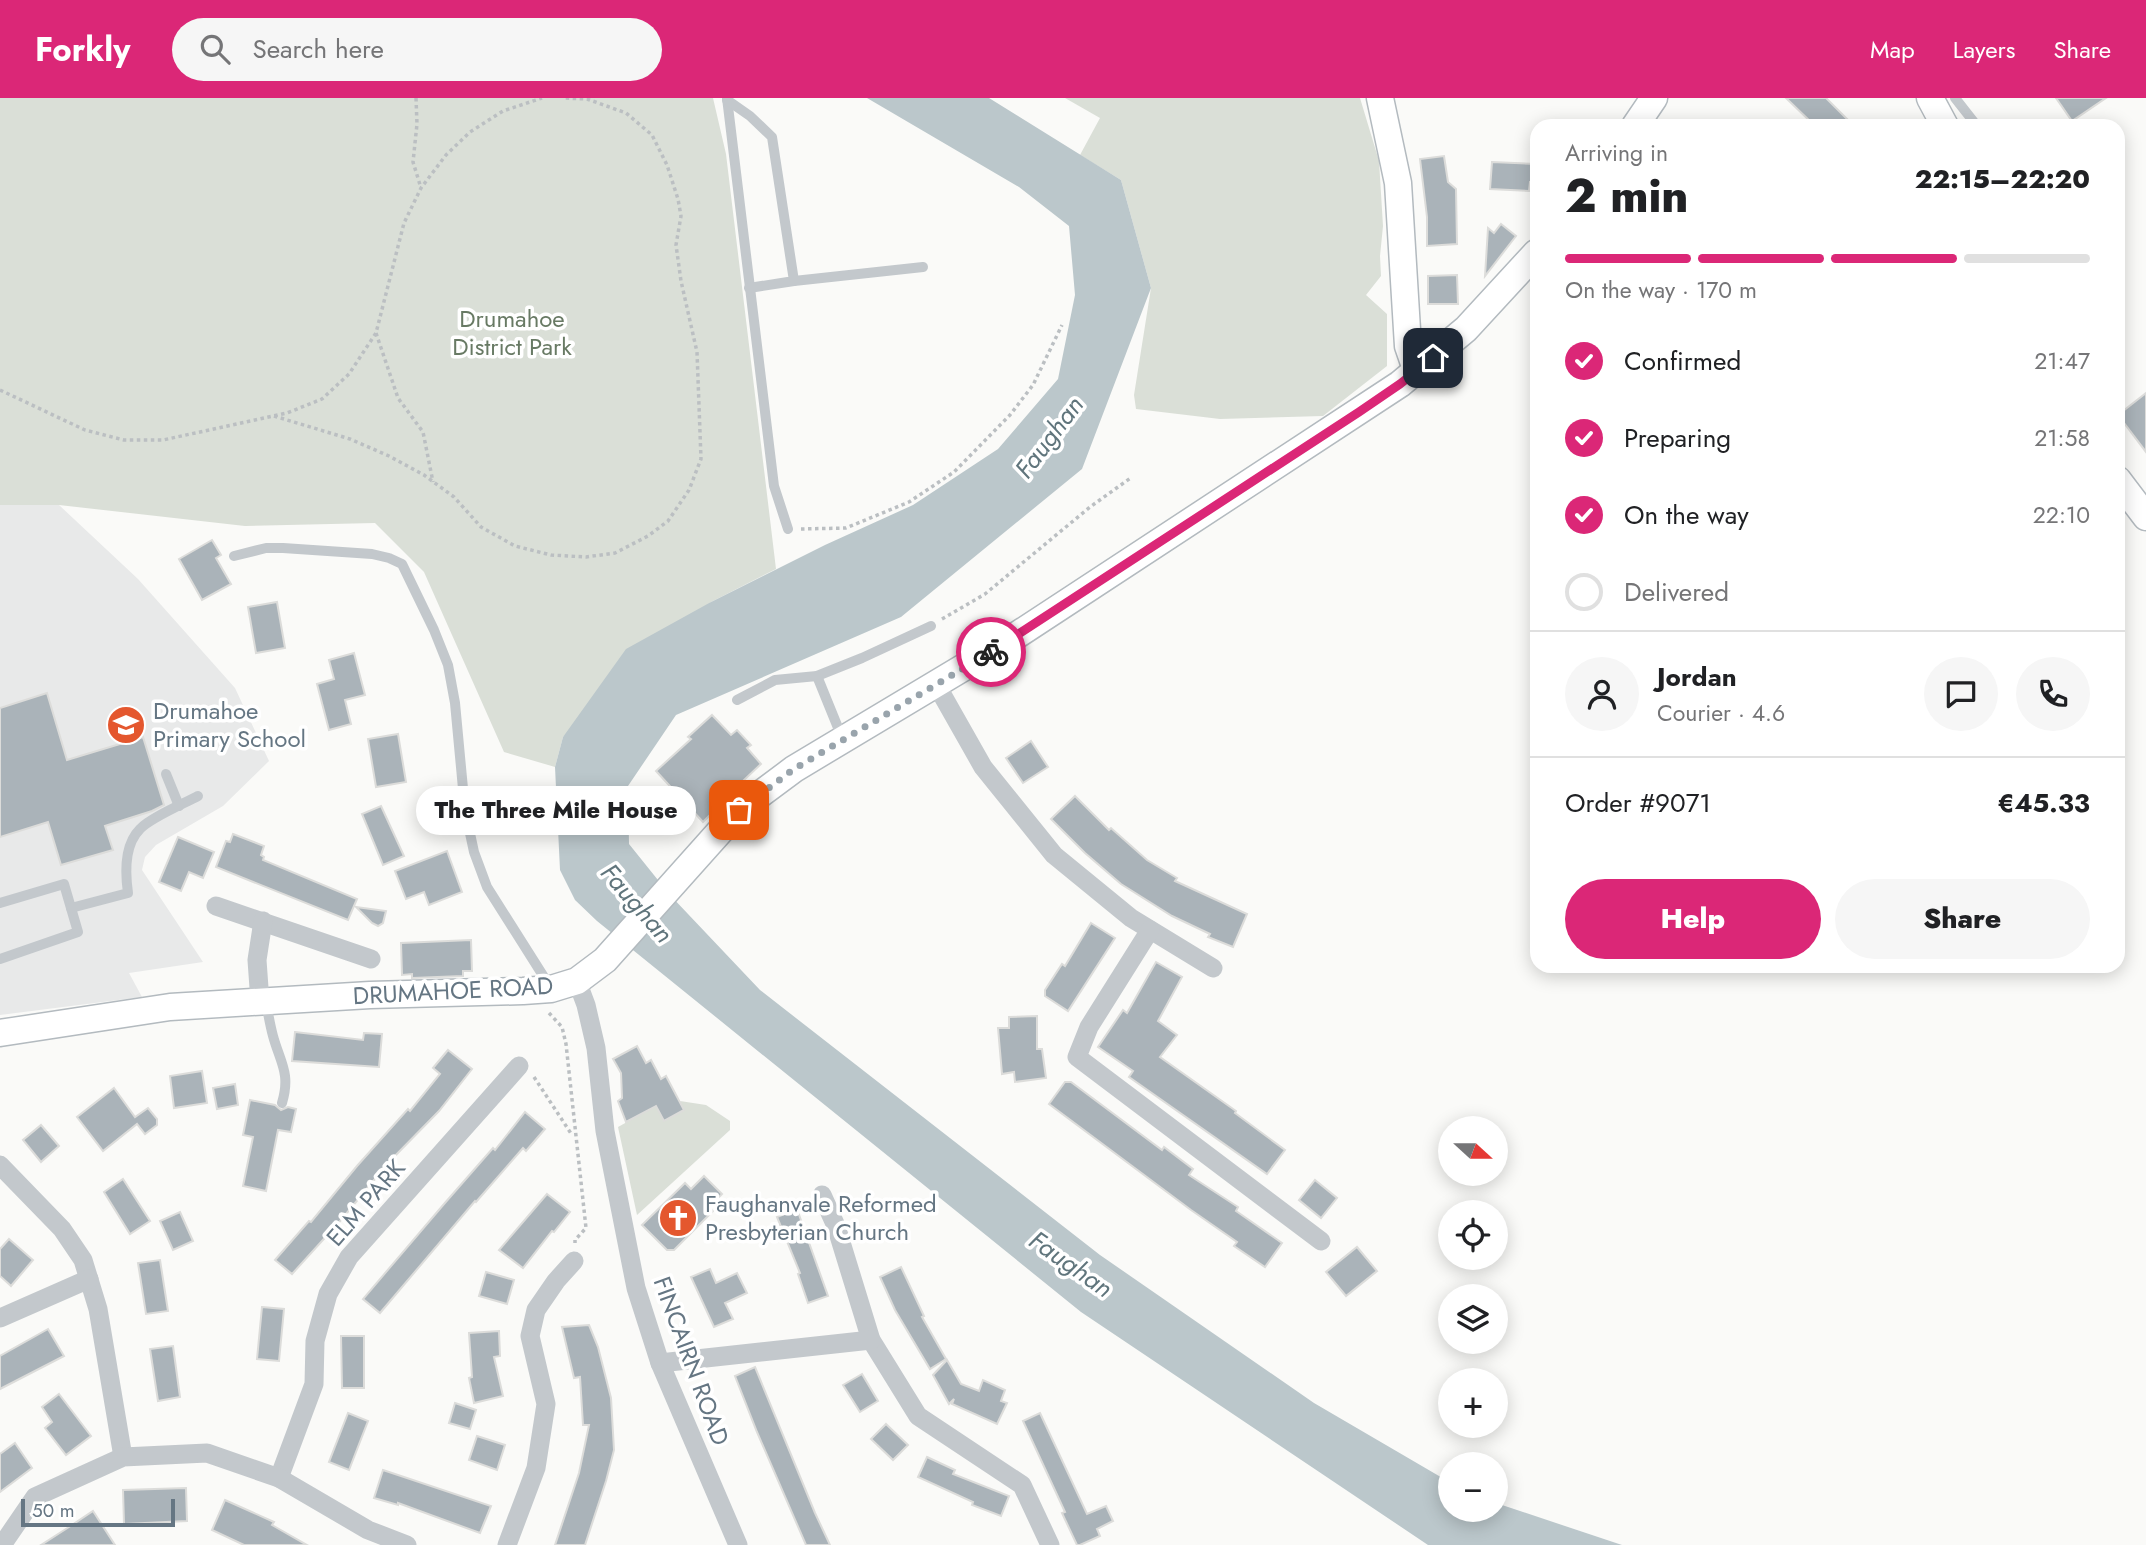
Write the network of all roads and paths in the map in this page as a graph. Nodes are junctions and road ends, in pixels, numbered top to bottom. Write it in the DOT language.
graph roads {
  1 [pos="416,98"];
  2 [pos="542,98"];
  3 [pos="563,98"];
  4 [pos="1380,98"];
  5 [pos="1654,98"];
  6 [pos="1930,98"];
  7 [pos="1955,98"];
  8 [pos="727,99"];
  9 [pos="1640,119"];
  10 [pos="1941,119"];
  11 [pos="1972,119"];
  12 [pos="421,188"];
  13 [pos="1530,260"];
  14 [pos="923,267"];
  15 [pos="794,281"];
  16 [pos="749,288"];
  17 [pos="1062,325"];
  18 [pos="376,333"];
  19 [pos="1417,372"];
  20 [pos="0,390"];
  21 [pos="274,416"];
  22 [pos="1132,477"];
  23 [pos="433,482"];
  24 [pos="2125,489"];
  25 [pos="2146,517"];
  26 [pos="788,529"];
  27 [pos="234,556"];
  28 [pos="932,626"];
  29 [pos="817,676"];
  30 [pos="936,684"];
  31 [pos="737,700"];
  32 [pos="844,740"];
  33 [pos="166,774"];
  34 [pos="198,796"];
  35 [pos="179,806"];
  36 [pos="0,903"];
  37 [pos="216,906"];
  38 [pos="71,908"];
  39 [pos="263,921"];
  40 [pos="1150,930"];
  41 [pos="0,959"];
  42 [pos="371,959"];
  43 [pos="1213,968"];
  44 [pos="577,981"];
  45 [pos="551,989"];
  46 [pos="523,991"];
  47 [pos="263,1001"];
  48 [pos="0,1033"];
  49 [pos="519,1066"];
  50 [pos="282,1103"];
  51 [pos="574,1138"];
  52 [pos="0,1165"];
  53 [pos="822,1195"];
  54 [pos="1321,1241"];
  55 [pos="574,1261"];
  56 [pos="89,1279"];
  57 [pos="0,1318"];
  58 [pos="871,1340"];
  59 [pos="660,1363"];
  60 [pos="123,1457"];
  61 [pos="279,1478"];
  62 [pos="394,1543"];
  63 [pos="2,1545"];
  64 [pos="507,1545"];
  65 [pos="738,1545"];
  66 [pos="1050,1545"];
  1 -- 12 [label="path"];
  2 -- 12 [label="path"];
  3 -- 23 [label="path"];
  4 -- 19 [label="street"];
  5 -- 9 [label="street"];
  6 -- 10 [label="street"];
  7 -- 11 [label="lane"];
  8 -- 15 [label="lane"];
  8 -- 16 [label="lane"];
  12 -- 18 [label="path"];
  13 -- 19 [label="street, DRUMAHOE ROAD"];
  14 -- 15 [label="lane"];
  15 -- 16 [label="lane"];
  16 -- 26 [label="lane"];
  17 -- 26 [label="path"];
  18 -- 21 [label="path"];
  18 -- 23 [label="path"];
  19 -- 30 [label="street, DRUMAHOE ROAD"];
  20 -- 21 [label="path"];
  21 -- 23 [label="path"];
  22 -- 28 [label="path"];
  24 -- 25 [label="street"];
  27 -- 45 [label="lane"];
  28 -- 29 [label="lane"];
  29 -- 31 [label="lane"];
  29 -- 32 [label="lane"];
  30 -- 32 [label="street, DRUMAHOE ROAD"];
  30 -- 40 [label="street"];
  32 -- 44 [label="street, DRUMAHOE ROAD"];
  33 -- 35 [label="lane"];
  34 -- 35 [label="lane"];
  35 -- 38 [label="lane"];
  36 -- 38 [label="lane"];
  37 -- 39 [label="street"];
  38 -- 41 [label="lane"];
  39 -- 42 [label="street"];
  39 -- 47 [label="street"];
  40 -- 43 [label="street"];
  40 -- 54 [label="street"];
  44 -- 45 [label="street, DRUMAHOE ROAD"];
  44 -- 59 [label="street, FINCAIRN ROAD"];
  45 -- 46 [label="street, DRUMAHOE ROAD"];
  46 -- 47 [label="street, DRUMAHOE ROAD"];
  46 -- 51 [label="path"];
  47 -- 48 [label="street, DRUMAHOE ROAD"];
  47 -- 50 [label="lane"];
  49 -- 51 [label="path"];
  49 -- 61 [label="street, ELM PARK"];
  51 -- 55 [label="path"];
  52 -- 56 [label="street"];
  53 -- 58 [label="street"];
  55 -- 64 [label="street"];
  56 -- 57 [label="street"];
  56 -- 60 [label="street"];
  58 -- 59 [label="street"];
  58 -- 66 [label="street"];
  59 -- 65 [label="street, FINCAIRN ROAD"];
  60 -- 61 [label="street"];
  60 -- 63 [label="street"];
  61 -- 62 [label="street"];
}
